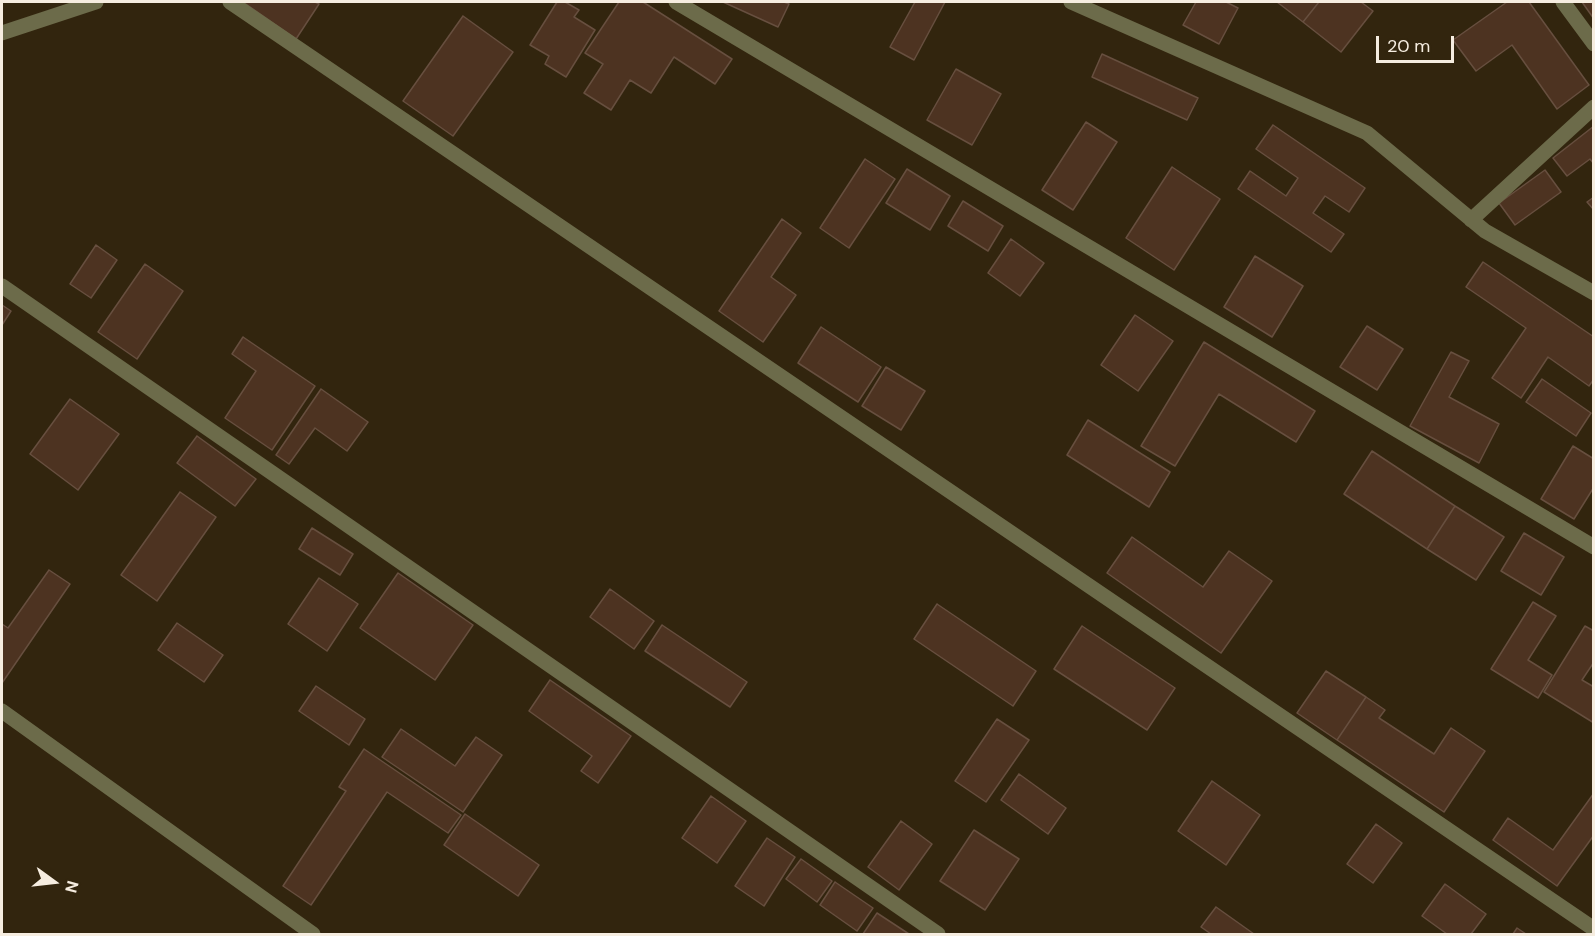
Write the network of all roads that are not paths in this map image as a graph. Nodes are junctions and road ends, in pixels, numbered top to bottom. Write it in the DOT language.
graph roads {
  1 [pos="96,2"];
  2 [pos="230,2"];
  3 [pos="676,2"];
  4 [pos="1078,2"];
  5 [pos="1563,2"];
  6 [pos="2,33"];
  7 [pos="1593,44"];
  8 [pos="1593,107"];
  9 [pos="1471,220"];
  10 [pos="2,286"];
  11 [pos="1593,292"];
  12 [pos="1593,547"];
  13 [pos="2,711"];
  14 [pos="1593,928"];
  15 [pos="313,934"];
  16 [pos="938,934"];
  1 -- 6 [label="street"];
  2 -- 14 [label="street"];
  3 -- 12 [label="street"];
  4 -- 9 [label="street"];
  5 -- 7 [label="street"];
  8 -- 9 [label="street"];
  9 -- 11 [label="street"];
  10 -- 16 [label="street"];
  13 -- 15 [label="street"];
}
